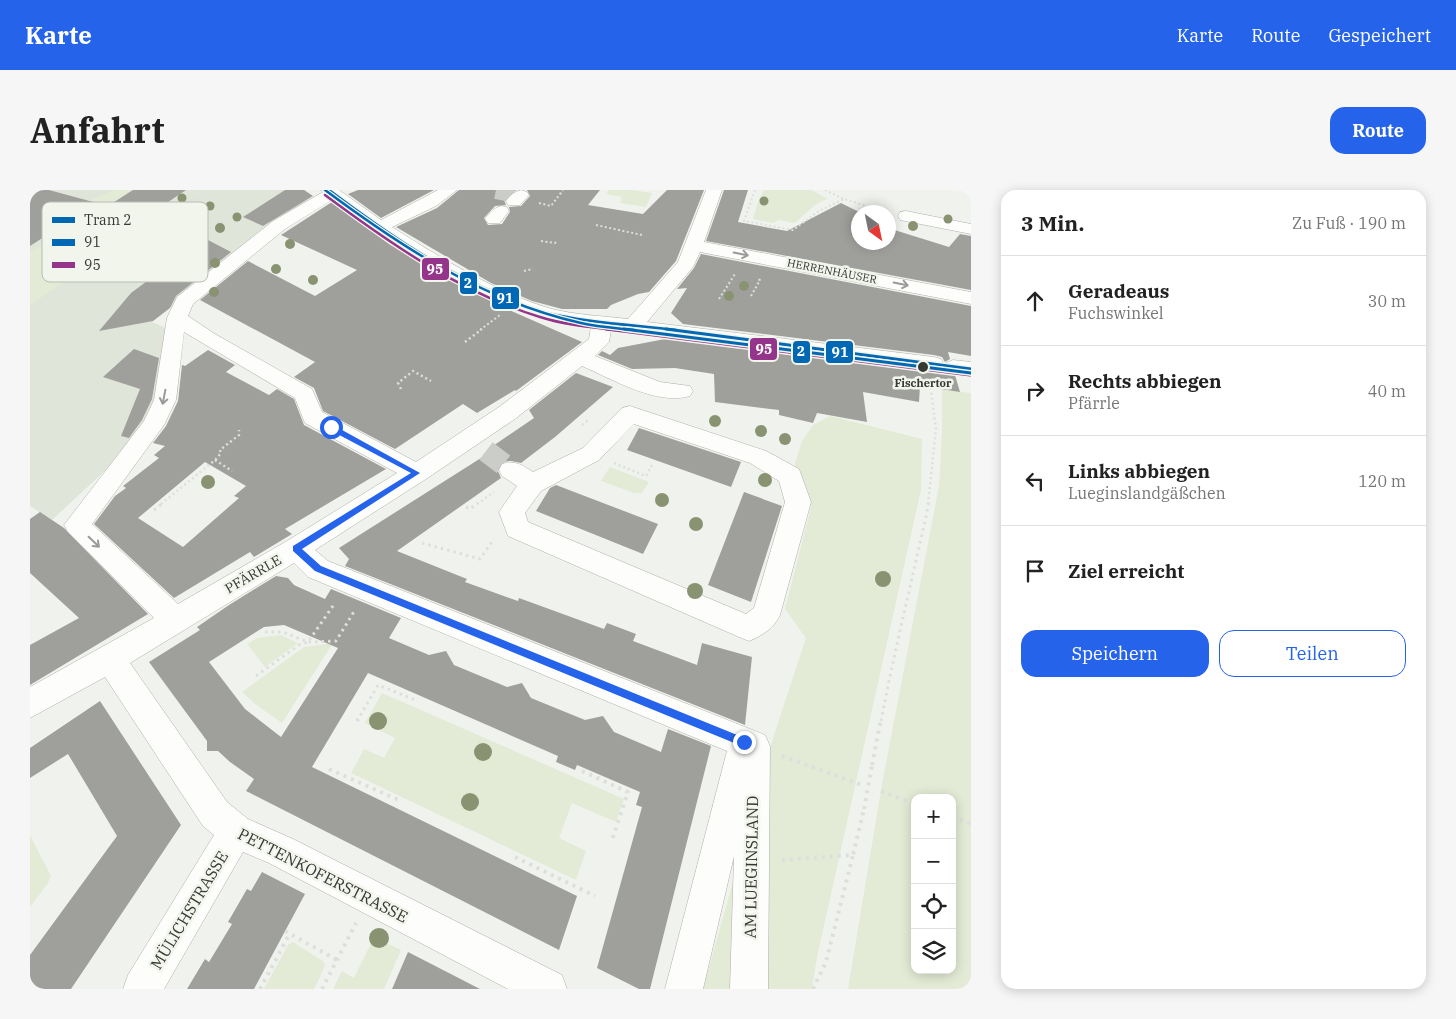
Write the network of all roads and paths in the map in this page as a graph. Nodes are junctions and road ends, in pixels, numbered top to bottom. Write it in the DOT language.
graph roads {
  1 [pos="449,190"];
  2 [pos="563,190"];
  3 [pos="714,190"];
  4 [pos="755,190"];
  5 [pos="826,190"];
  6 [pos="331,192"];
  7 [pos="201,197"];
  8 [pos="844,199"];
  9 [pos="186,202"];
  10 [pos="533,202"];
  11 [pos="864,205"];
  12 [pos="237,206"];
  13 [pos="906,216"];
  14 [pos="596,225"];
  15 [pos="379,227"];
  16 [pos="971,229"];
  17 [pos="208,230"];
  18 [pos="642,235"];
  19 [pos="541,241"];
  20 [pos="557,241"];
  21 [pos="693,245"];
  22 [pos="687,263"];
  23 [pos="534,269"];
  24 [pos="524,271"];
  25 [pos="752,278"];
  26 [pos="208,281"];
  27 [pos="207,282"];
  28 [pos="751,296"];
  29 [pos="971,298"];
  30 [pos="719,299"];
  31 [pos="515,302"];
  32 [pos="178,318"];
  33 [pos="602,322"];
  34 [pos="633,326"];
  35 [pos="465,342"];
  36 [pos="579,357"];
  37 [pos="947,371"];
  38 [pos="431,381"];
  39 [pos="401,388"];
  40 [pos="682,391"];
  41 [pos="239,430"];
  42 [pos="591,454"];
  43 [pos="215,460"];
  44 [pos="653,463"];
  45 [pos="511,470"];
  46 [pos="232,471"];
  47 [pos="417,473"];
  48 [pos="532,484"];
  49 [pos="154,510"];
  50 [pos="512,512"];
  51 [pos="422,543"];
  52 [pos="296,549"];
  53 [pos="338,598"];
  54 [pos="357,606"];
  55 [pos="174,619"];
  56 [pos="265,632"];
  57 [pos="308,642"];
  58 [pos="110,659"];
  59 [pos="256,676"];
  60 [pos="418,701"];
  61 [pos="30,703"];
  62 [pos="357,721"];
  63 [pos="749,744"];
  64 [pos="329,769"];
  65 [pos="582,771"];
  66 [pos="862,785"];
  67 [pos="881,791"];
  68 [pos="401,801"];
  69 [pos="911,802"];
  70 [pos="956,818"];
  71 [pos="971,824"];
  72 [pos="236,831"];
  73 [pos="612,840"];
  74 [pos="853,855"];
  75 [pos="515,857"];
  76 [pos="750,862"];
  77 [pos="594,896"];
  78 [pos="368,897"];
  79 [pos="337,960"];
  80 [pos="142,989"];
  81 [pos="260,989"];
  82 [pos="322,989"];
  83 [pos="548,989"];
  84 [pos="684,989"];
  85 [pos="749,989"];
  86 [pos="813,989"];
  1 -- 15 [label="street"];
  2 -- 10 [label="path"];
  3 -- 21 [label="street"];
  4 -- 8 [label="path"];
  5 -- 8 [label="path"];
  6 -- 15 [label="street"];
  6 -- 26 [label="street"];
  7 -- 9 [label="path"];
  8 -- 11 [label="path"];
  12 -- 17 [label="path"];
  13 -- 16 [label="street"];
  14 -- 18 [label="path"];
  15 -- 31 [label="street"];
  19 -- 20 [label="path"];
  21 -- 22 [label="street"];
  21 -- 29 [label="street, HERRENHÄUSER, one-way"];
  22 -- 30 [label="path"];
  22 -- 34 [label="street"];
  23 -- 24 [label="path"];
  25 -- 28 [label="path"];
  27 -- 32 [label="street"];
  31 -- 33 [label="street"];
  31 -- 35 [label="path"];
  32 -- 47 [label="street"];
  32 -- 55 [label="street, one-way"];
  33 -- 34 [label="street"];
  33 -- 36 [label="street, PFÄRRLE"];
  34 -- 37 [label="street"];
  36 -- 40 [label="street"];
  36 -- 47 [label="street, PFÄRRLE"];
  37 -- 74 [label="path, bridge"];
  38 -- 39 [label="path"];
  41 -- 43 [label="path"];
  42 -- 44 [label="path"];
  42 -- 48 [label="street"];
  42 -- 50 [label="street"];
  43 -- 46 [label="path"];
  43 -- 49 [label="path"];
  45 -- 48 [label="street"];
  47 -- 52 [label="street, PFÄRRLE"];
  48 -- 50 [label="street"];
  50 -- 51 [label="path"];
  52 -- 55 [label="street, PFÄRRLE"];
  52 -- 63 [label="street"];
  53 -- 57 [label="path"];
  54 -- 57 [label="path"];
  55 -- 58 [label="street, PFÄRRLE"];
  56 -- 57 [label="path"];
  57 -- 59 [label="path"];
  58 -- 61 [label="street, PFÄRRLE"];
  58 -- 72 [label="street, PETTENKOFERSTRASSE"];
  60 -- 62 [label="path"];
  63 -- 66 [label="path"];
  63 -- 76 [label="street, AM LUEGINSLAND"];
  63 -- 84 [label="street"];
  64 -- 68 [label="path"];
  65 -- 73 [label="path"];
  67 -- 69 [label="path"];
  70 -- 71 [label="path"];
  72 -- 78 [label="street, PETTENKOFERSTRASSE"];
  72 -- 80 [label="street, MÜLICHSTRASSE"];
  74 -- 76 [label="path"];
  74 -- 86 [label="path"];
  75 -- 77 [label="path"];
  76 -- 85 [label="street, AM LUEGINSLAND"];
  78 -- 79 [label="path"];
  78 -- 83 [label="street, PETTENKOFERSTRASSE"];
  79 -- 81 [label="path"];
  79 -- 82 [label="path"];
}
